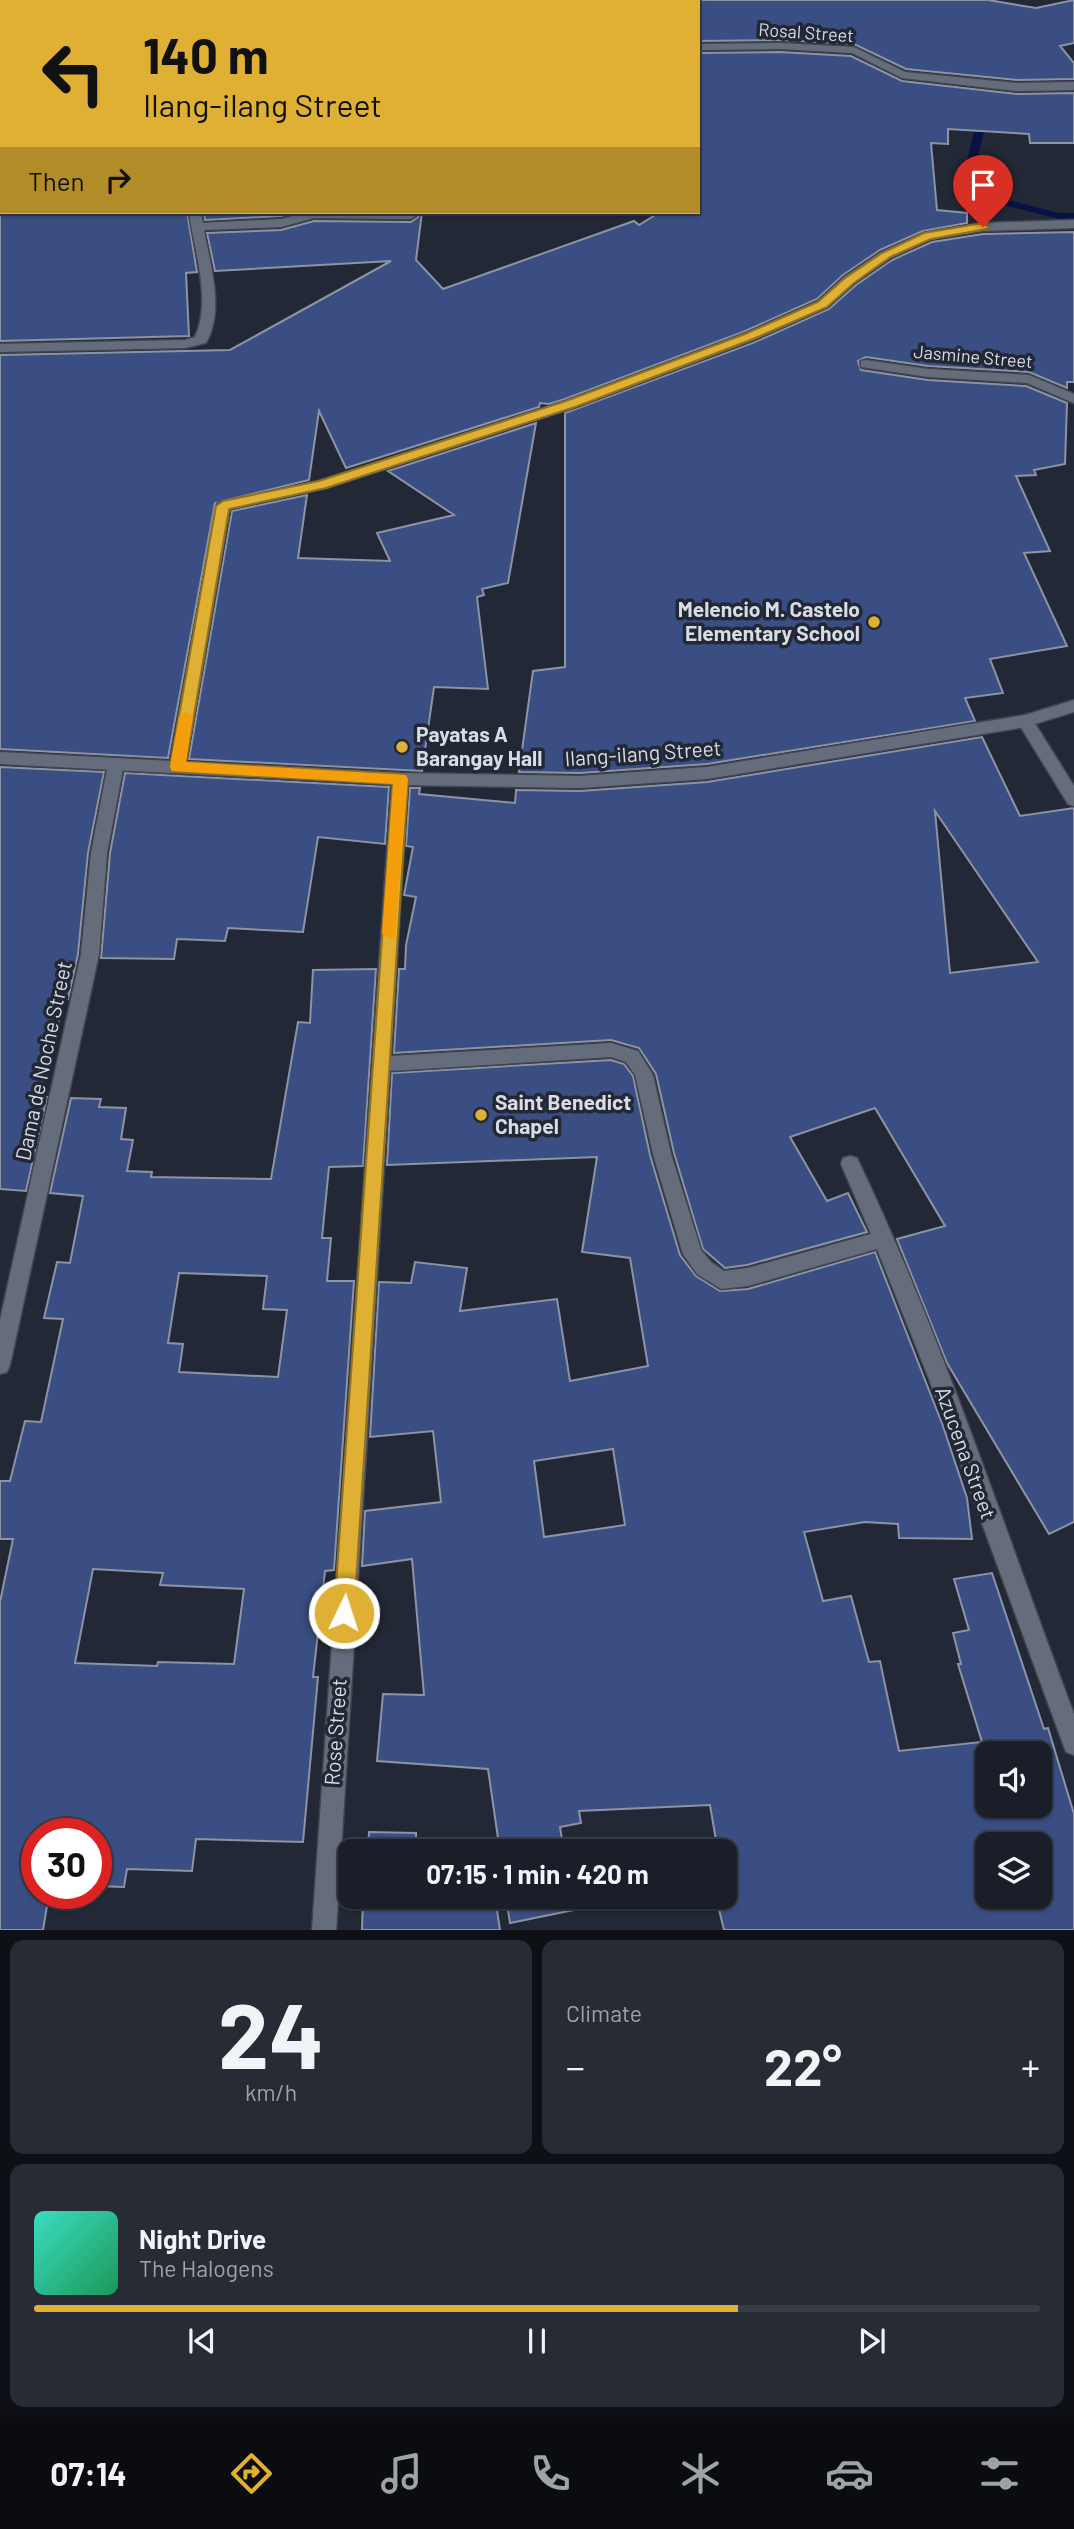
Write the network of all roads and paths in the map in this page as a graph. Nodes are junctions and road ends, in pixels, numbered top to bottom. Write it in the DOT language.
graph roads {
  1 [pos="700,47"];
  2 [pos="1074,86"];
  3 [pos="195,214"];
  4 [pos="411,215"];
  5 [pos="1074,224"];
  6 [pos="197,227"];
  7 [pos="0,348"];
  8 [pos="866,365"];
  9 [pos="1074,399"];
  10 [pos="1074,706"];
  11 [pos="1025,721"];
  12 [pos="0,758"];
  13 [pos="116,764"];
  14 [pos="177,767"];
  15 [pos="401,779"];
  16 [pos="1074,800"];
  17 [pos="381,1065"];
  18 [pos="850,1164"];
  19 [pos="884,1239"];
  20 [pos="0,1365"];
  21 [pos="1074,1744"];
  22 [pos="324,1930"];
  1 -- 2 [label="street, Rosal Street"];
  3 -- 6 [label="street"];
  4 -- 6 [label="street"];
  5 -- 14 [label="street"];
  6 -- 7 [label="street"];
  8 -- 9 [label="street, Jasmine Street"];
  10 -- 11 [label="street, Ilang-ilang Street"];
  11 -- 15 [label="street, Ilang-ilang Street"];
  11 -- 16 [label="street"];
  12 -- 13 [label="street, Ilang-ilang Street"];
  13 -- 14 [label="street, Ilang-ilang Street"];
  13 -- 20 [label="street, Dama de Noche Street"];
  14 -- 15 [label="street, Ilang-ilang Street"];
  15 -- 17 [label="street, Rose Street"];
  17 -- 19 [label="street"];
  17 -- 22 [label="street, Rose Street"];
  18 -- 19 [label="street, Azucena Street"];
  19 -- 21 [label="street, Azucena Street"];
}
